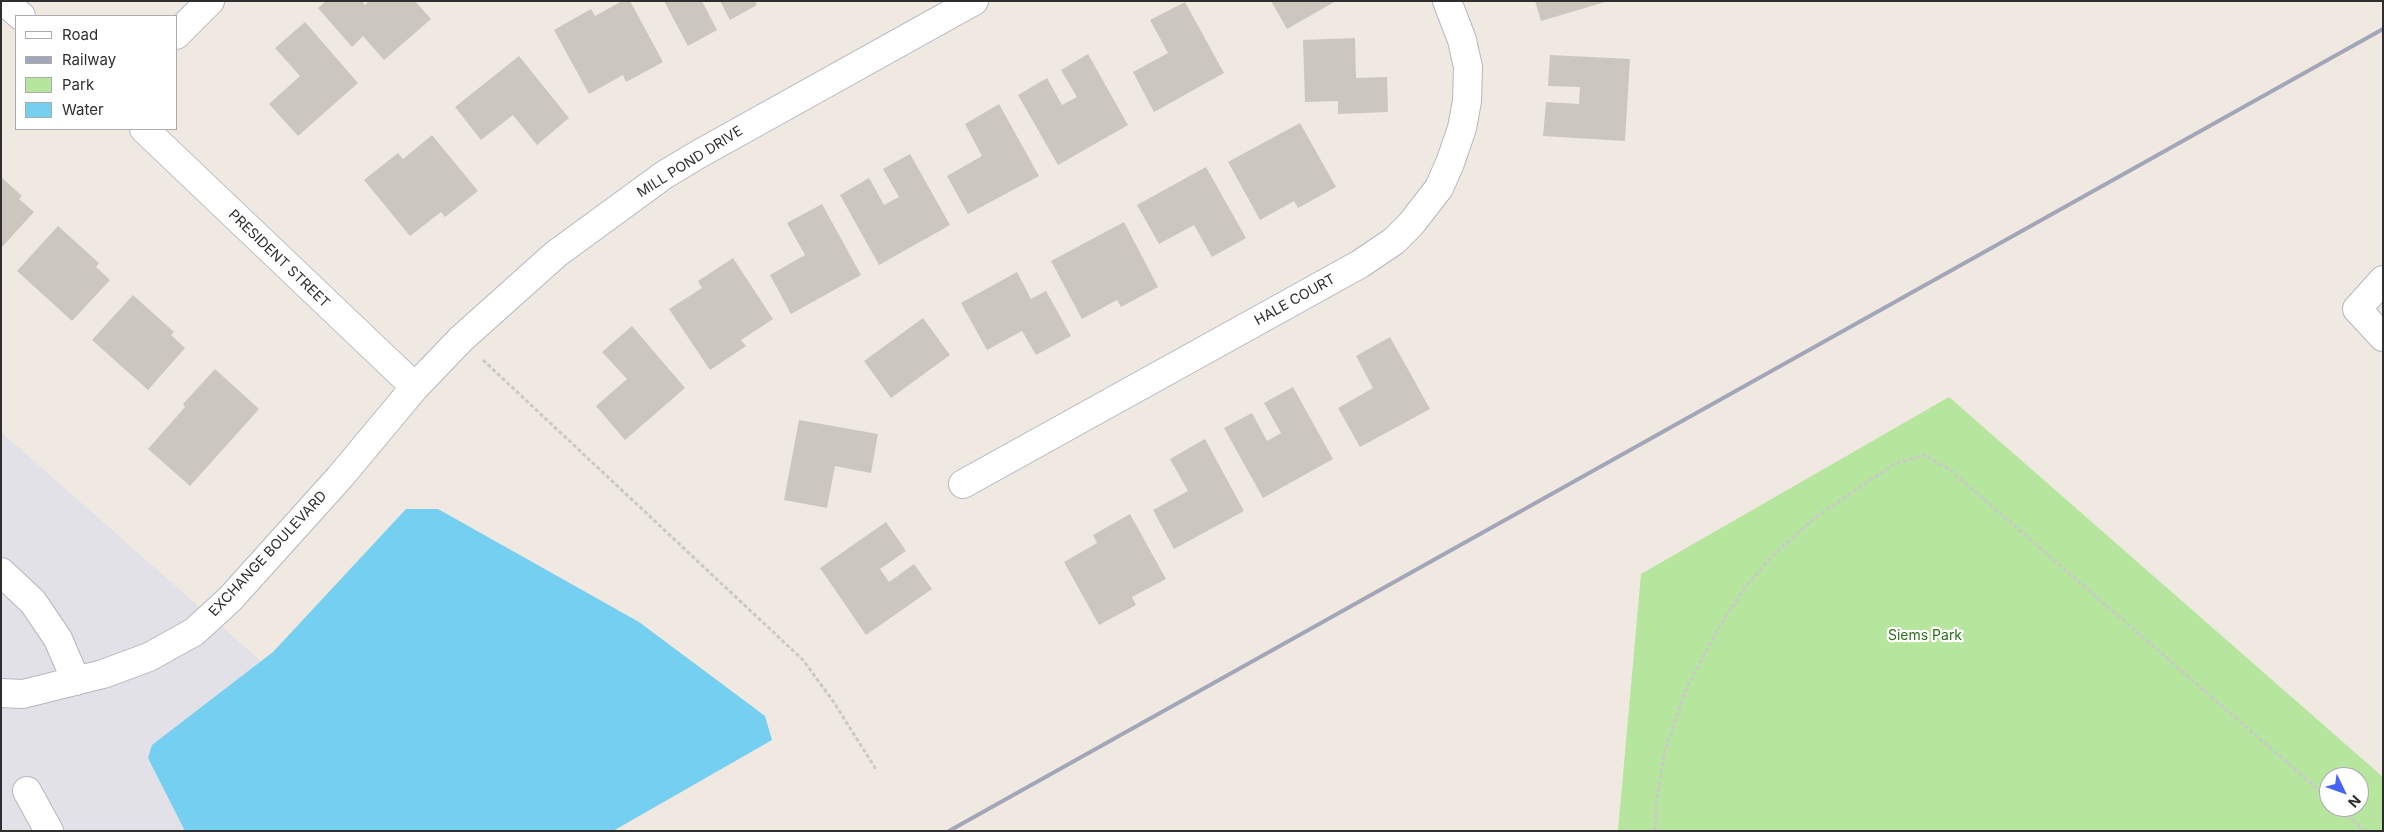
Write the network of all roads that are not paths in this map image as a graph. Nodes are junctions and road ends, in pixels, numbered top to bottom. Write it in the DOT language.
graph roads {
  1 [pos="4,1"];
  2 [pos="210,1"];
  3 [pos="974,1"];
  4 [pos="1447,1"];
  5 [pos="20,15"];
  6 [pos="178,33"];
  7 [pos="145,130"];
  8 [pos="2383,280"];
  9 [pos="2383,337"];
  10 [pos="415,388"];
  11 [pos="964,484"];
  12 [pos="1,572"];
  13 [pos="76,681"];
  14 [pos="1,693"];
  15 [pos="27,791"];
  16 [pos="49,831"];
  1 -- 5 [label="street"];
  2 -- 6 [label="street"];
  3 -- 10 [label="street, MILL POND DRIVE"];
  4 -- 11 [label="street, HALE COURT"];
  7 -- 10 [label="street, PRESIDENT STREET"];
  8 -- 9 [label="street"];
  10 -- 13 [label="street, EXCHANGE BOULEVARD"];
  12 -- 13 [label="street"];
  13 -- 14 [label="street, EXCHANGE BOULEVARD"];
  15 -- 16 [label="street"];
}
